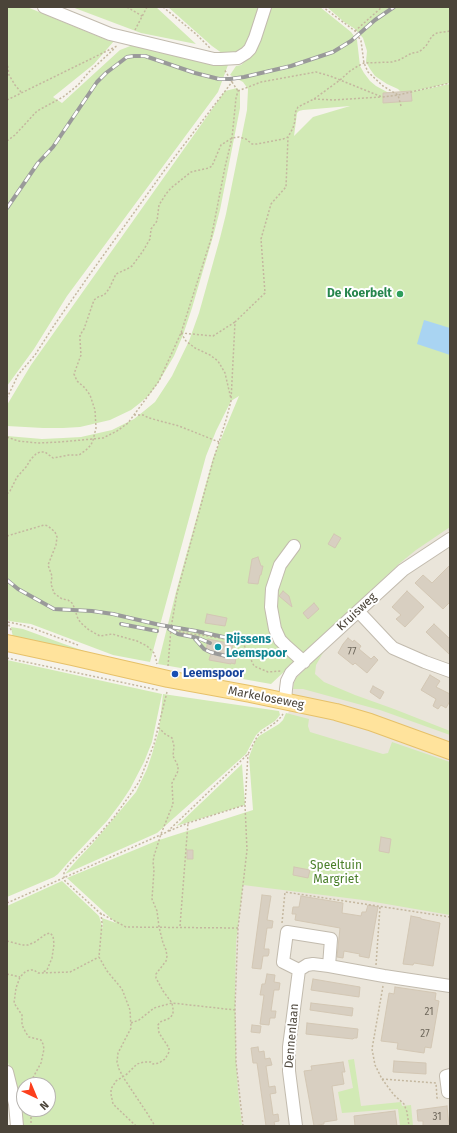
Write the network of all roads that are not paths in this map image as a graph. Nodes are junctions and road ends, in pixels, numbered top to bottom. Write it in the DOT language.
graph roads {
  1 [pos="44,7"];
  2 [pos="265,7"];
  3 [pos="450,539"];
  4 [pos="294,546"];
  5 [pos="358,611"];
  6 [pos="7,643"];
  7 [pos="304,662"];
  8 [pos="450,671"];
  9 [pos="284,706"];
  10 [pos="450,751"];
  11 [pos="329,966"];
  12 [pos="299,970"];
  13 [pos="450,986"];
  14 [pos="7,1072"];
  15 [pos="450,1075"];
  16 [pos="447,1095"];
  17 [pos="17,1126"];
  18 [pos="296,1126"];
  1 -- 2 [label="street"];
  3 -- 5 [label="street, Kruisweg"];
  4 -- 7 [label="street"];
  5 -- 7 [label="street, Kruisweg"];
  5 -- 8 [label="street"];
  6 -- 9 [label="main road, Markeloseweg"];
  7 -- 9 [label="street, Kruisweg"];
  9 -- 10 [label="main road, Markeloseweg"];
  11 -- 12 [label="street"];
  11 -- 12 [label="street"];
  11 -- 13 [label="street"];
  12 -- 18 [label="street, Dennenlaan"];
  14 -- 17 [label="street"];
  15 -- 16 [label="street"];
}
